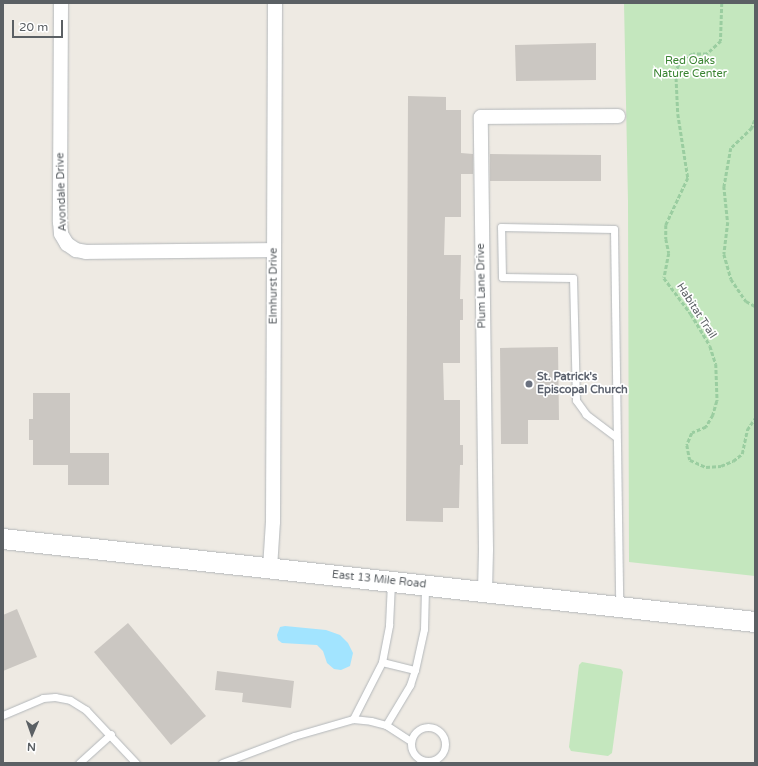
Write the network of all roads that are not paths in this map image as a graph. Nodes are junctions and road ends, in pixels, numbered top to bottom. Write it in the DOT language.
graph roads {
  1 [pos="61,3"];
  2 [pos="275,3"];
  3 [pos="618,116"];
  4 [pos="274,250"];
  5 [pos="616,437"];
  6 [pos="3,539"];
  7 [pos="270,568"];
  8 [pos="391,581"];
  9 [pos="425,584"];
  10 [pos="485,591"];
  11 [pos="619,606"];
  12 [pos="755,622"];
  13 [pos="382,662"];
  14 [pos="415,670"];
  15 [pos="3,715"];
  16 [pos="353,719"];
  17 [pos="386,725"];
  18 [pos="111,734"];
  19 [pos="412,741"];
  20 [pos="79,763"];
  21 [pos="136,763"];
  22 [pos="222,763"];
  1 -- 4 [label="street, Avondale Drive"];
  2 -- 4 [label="street, Elmhurst Drive"];
  3 -- 10 [label="street, Plum Lane Drive"];
  4 -- 7 [label="street, Elmhurst Drive"];
  5 -- 5 [label="lane"];
  5 -- 11 [label="lane"];
  6 -- 7 [label="main road, East 13 Mile Road"];
  7 -- 8 [label="main road, East 13 Mile Road"];
  8 -- 9 [label="main road, East 13 Mile Road"];
  8 -- 13 [label="lane"];
  9 -- 10 [label="main road, East 13 Mile Road"];
  9 -- 14 [label="lane"];
  10 -- 11 [label="main road, East 13 Mile Road"];
  11 -- 12 [label="main road, East 13 Mile Road"];
  13 -- 14 [label="lane"];
  13 -- 16 [label="lane"];
  14 -- 17 [label="lane"];
  15 -- 18 [label="lane"];
  16 -- 17 [label="lane"];
  16 -- 22 [label="lane"];
  17 -- 19 [label="lane"];
  18 -- 20 [label="lane"];
  18 -- 21 [label="lane"];
  19 -- 19 [label="lane"];
}
